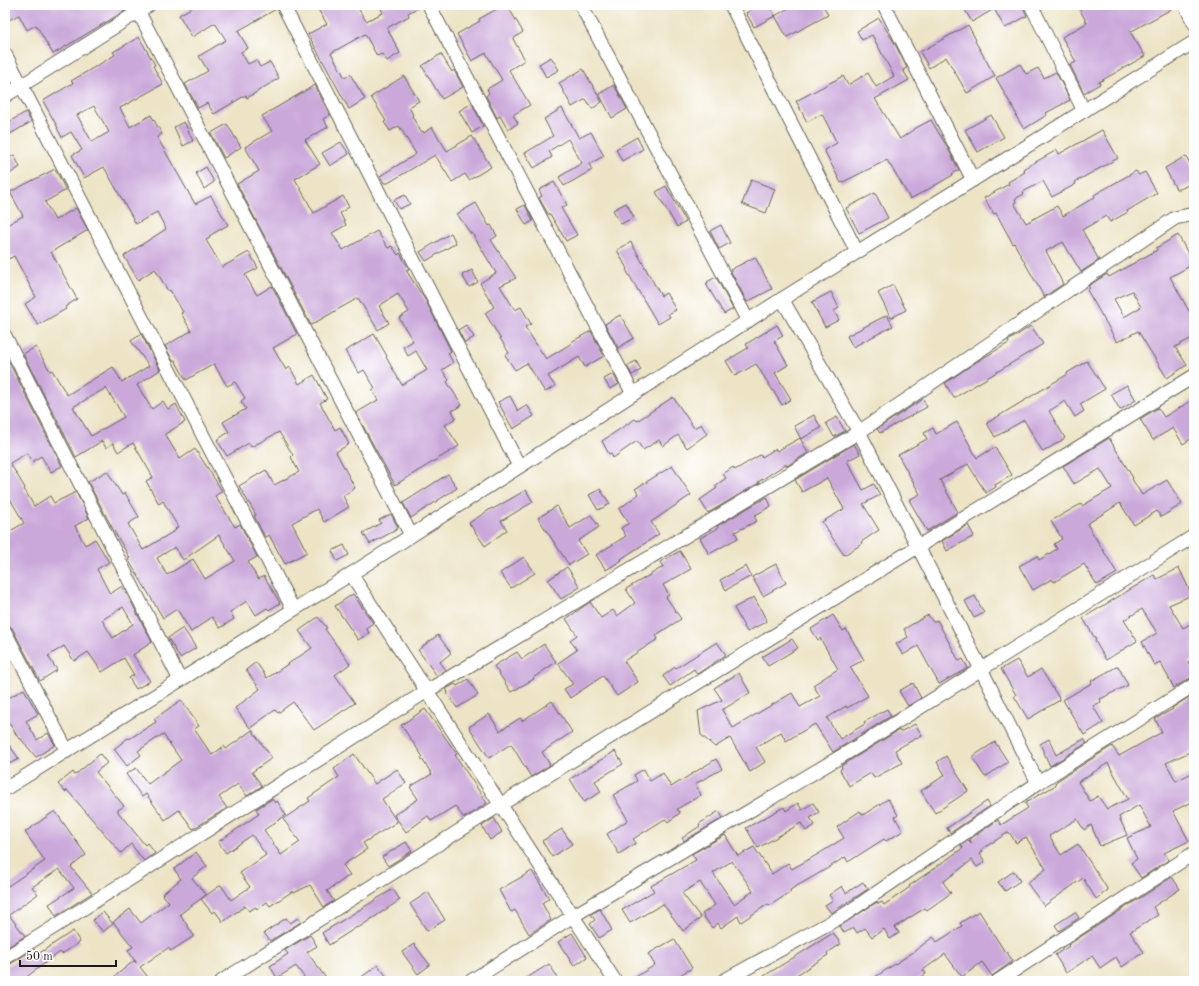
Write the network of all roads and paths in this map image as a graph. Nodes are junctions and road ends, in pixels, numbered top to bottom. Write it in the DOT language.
graph roads {
  1 [pos="283,5"];
  2 [pos="429,5"];
  3 [pos="581,5"];
  4 [pos="731,5"];
  5 [pos="884,5"];
  6 [pos="1031,5"];
  7 [pos="1185,5"];
  8 [pos="141,7"];
  9 [pos="1194,23"];
  10 [pos="1194,42"];
  11 [pos="5,54"];
  12 [pos="21,86"];
  13 [pos="5,96"];
  14 [pos="1084,111"];
  15 [pos="974,180"];
  16 [pos="1194,214"];
  17 [pos="857,252"];
  18 [pos="782,300"];
  19 [pos="748,321"];
  20 [pos="5,336"];
  21 [pos="1194,376"];
  22 [pos="634,394"];
  23 [pos="859,432"];
  24 [pos="519,466"];
  25 [pos="411,535"];
  26 [pos="1194,536"];
  27 [pos="918,546"];
  28 [pos="351,574"];
  29 [pos="293,609"];
  30 [pos="5,632"];
  31 [pos="981,669"];
  32 [pos="180,680"];
  33 [pos="1194,685"];
  34 [pos="427,691"];
  35 [pos="67,751"];
  36 [pos="1038,783"];
  37 [pos="5,789"];
  38 [pos="500,805"];
  39 [pos="1194,853"];
  40 [pos="573,916"];
  41 [pos="5,958"];
  42 [pos="222,981"];
  43 [pos="471,981"];
  44 [pos="615,981"];
  45 [pos="722,981"];
  46 [pos="998,981"];
  1 -- 24 [label="street"];
  2 -- 22 [label="street"];
  3 -- 19 [label="street"];
  4 -- 17 [label="street"];
  5 -- 15 [label="street"];
  6 -- 14 [label="street"];
  7 -- 9 [label="street"];
  8 -- 12 [label="street"];
  8 -- 25 [label="street"];
  10 -- 14 [label="street"];
  11 -- 12 [label="street"];
  12 -- 13 [label="street"];
  12 -- 29 [label="street"];
  14 -- 15 [label="street"];
  15 -- 17 [label="street"];
  16 -- 23 [label="street"];
  17 -- 18 [label="street"];
  18 -- 19 [label="street"];
  18 -- 23 [label="street"];
  19 -- 22 [label="street"];
  20 -- 32 [label="street"];
  21 -- 27 [label="street"];
  22 -- 24 [label="street"];
  23 -- 27 [label="street"];
  23 -- 34 [label="street"];
  24 -- 25 [label="street"];
  25 -- 28 [label="street"];
  26 -- 31 [label="street"];
  27 -- 31 [label="street"];
  27 -- 38 [label="street"];
  28 -- 29 [label="street"];
  28 -- 34 [label="street"];
  29 -- 32 [label="street"];
  30 -- 35 [label="street"];
  31 -- 36 [label="street"];
  31 -- 40 [label="street"];
  32 -- 35 [label="street"];
  33 -- 36 [label="street"];
  34 -- 38 [label="street"];
  34 -- 41 [label="street"];
  35 -- 37 [label="street"];
  36 -- 45 [label="street"];
  38 -- 40 [label="street"];
  38 -- 42 [label="street"];
  39 -- 46 [label="street"];
  40 -- 43 [label="street"];
  40 -- 44 [label="street"];
}
